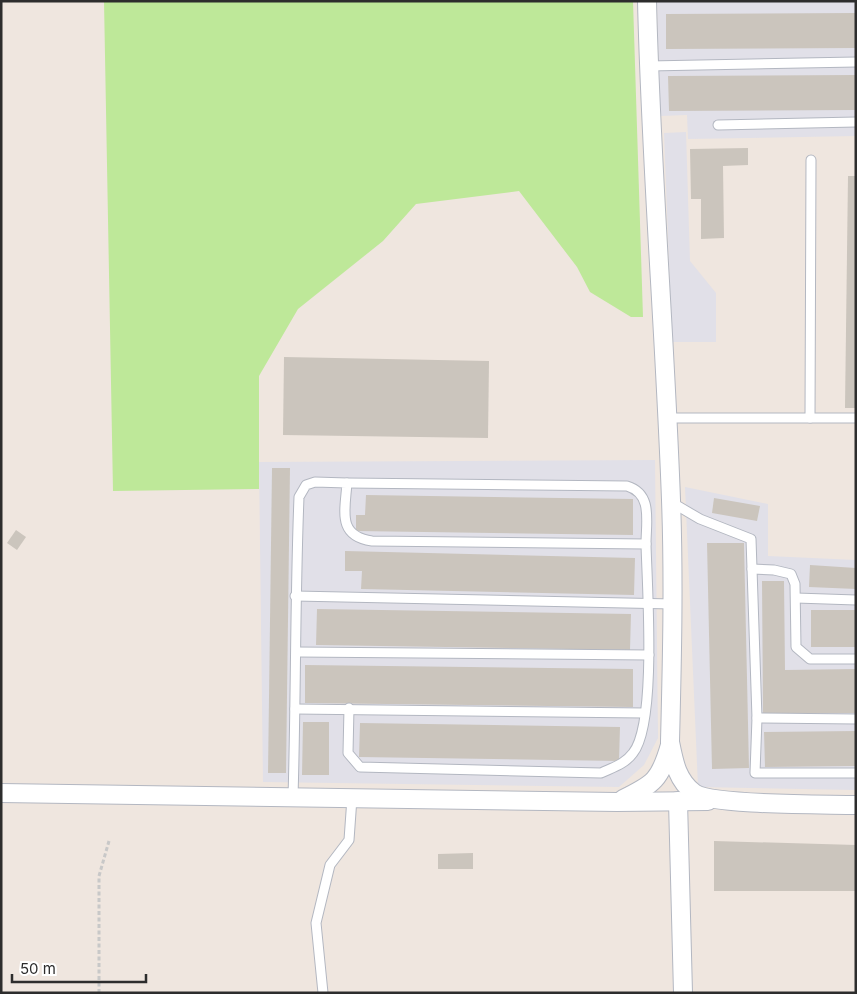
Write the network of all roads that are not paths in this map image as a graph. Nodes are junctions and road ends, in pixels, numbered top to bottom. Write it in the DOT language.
graph roads {
  1 [pos="647,1"];
  2 [pos="856,62"];
  3 [pos="649,66"];
  4 [pos="856,122"];
  5 [pos="718,125"];
  6 [pos="812,160"];
  7 [pos="668,418"];
  8 [pos="810,418"];
  9 [pos="856,418"];
  10 [pos="347,483"];
  11 [pos="671,502"];
  12 [pos="646,544"];
  13 [pos="752,569"];
  14 [pos="295,596"];
  15 [pos="796,598"];
  16 [pos="856,600"];
  17 [pos="647,603"];
  18 [pos="673,604"];
  19 [pos="297,652"];
  20 [pos="649,655"];
  21 [pos="856,658"];
  22 [pos="349,708"];
  23 [pos="295,710"];
  24 [pos="644,713"];
  25 [pos="756,718"];
  26 [pos="856,719"];
  27 [pos="670,742"];
  28 [pos="856,773"];
  29 [pos="1,793"];
  30 [pos="293,797"];
  31 [pos="352,798"];
  32 [pos="718,800"];
  33 [pos="678,801"];
  34 [pos="617,802"];
  35 [pos="856,805"];
  36 [pos="323,993"];
  37 [pos="683,993"];
  1 -- 3 [label="street"];
  2 -- 3 [label="lane"];
  3 -- 7 [label="street"];
  4 -- 5 [label="lane"];
  6 -- 8 [label="lane"];
  7 -- 8 [label="lane"];
  7 -- 11 [label="street"];
  8 -- 9 [label="lane"];
  10 -- 12 [label="lane"];
  10 -- 12 [label="lane"];
  10 -- 14 [label="lane"];
  11 -- 13 [label="lane"];
  11 -- 18 [label="street"];
  12 -- 17 [label="lane"];
  13 -- 15 [label="lane"];
  13 -- 25 [label="lane"];
  14 -- 17 [label="lane"];
  14 -- 19 [label="lane"];
  15 -- 16 [label="lane"];
  15 -- 21 [label="lane"];
  17 -- 18 [label="lane"];
  17 -- 20 [label="lane"];
  18 -- 27 [label="street"];
  19 -- 20 [label="lane"];
  19 -- 23 [label="lane"];
  20 -- 24 [label="lane"];
  22 -- 23 [label="lane"];
  22 -- 24 [label="lane"];
  22 -- 24 [label="lane"];
  23 -- 30 [label="lane"];
  25 -- 26 [label="lane"];
  25 -- 28 [label="lane"];
  27 -- 32 [label="street"];
  27 -- 34 [label="street"];
  29 -- 30 [label="street"];
  30 -- 31 [label="street"];
  31 -- 34 [label="street"];
  31 -- 36 [label="lane"];
  32 -- 33 [label="street"];
  32 -- 35 [label="street"];
  33 -- 34 [label="street"];
  33 -- 37 [label="street"];
}
